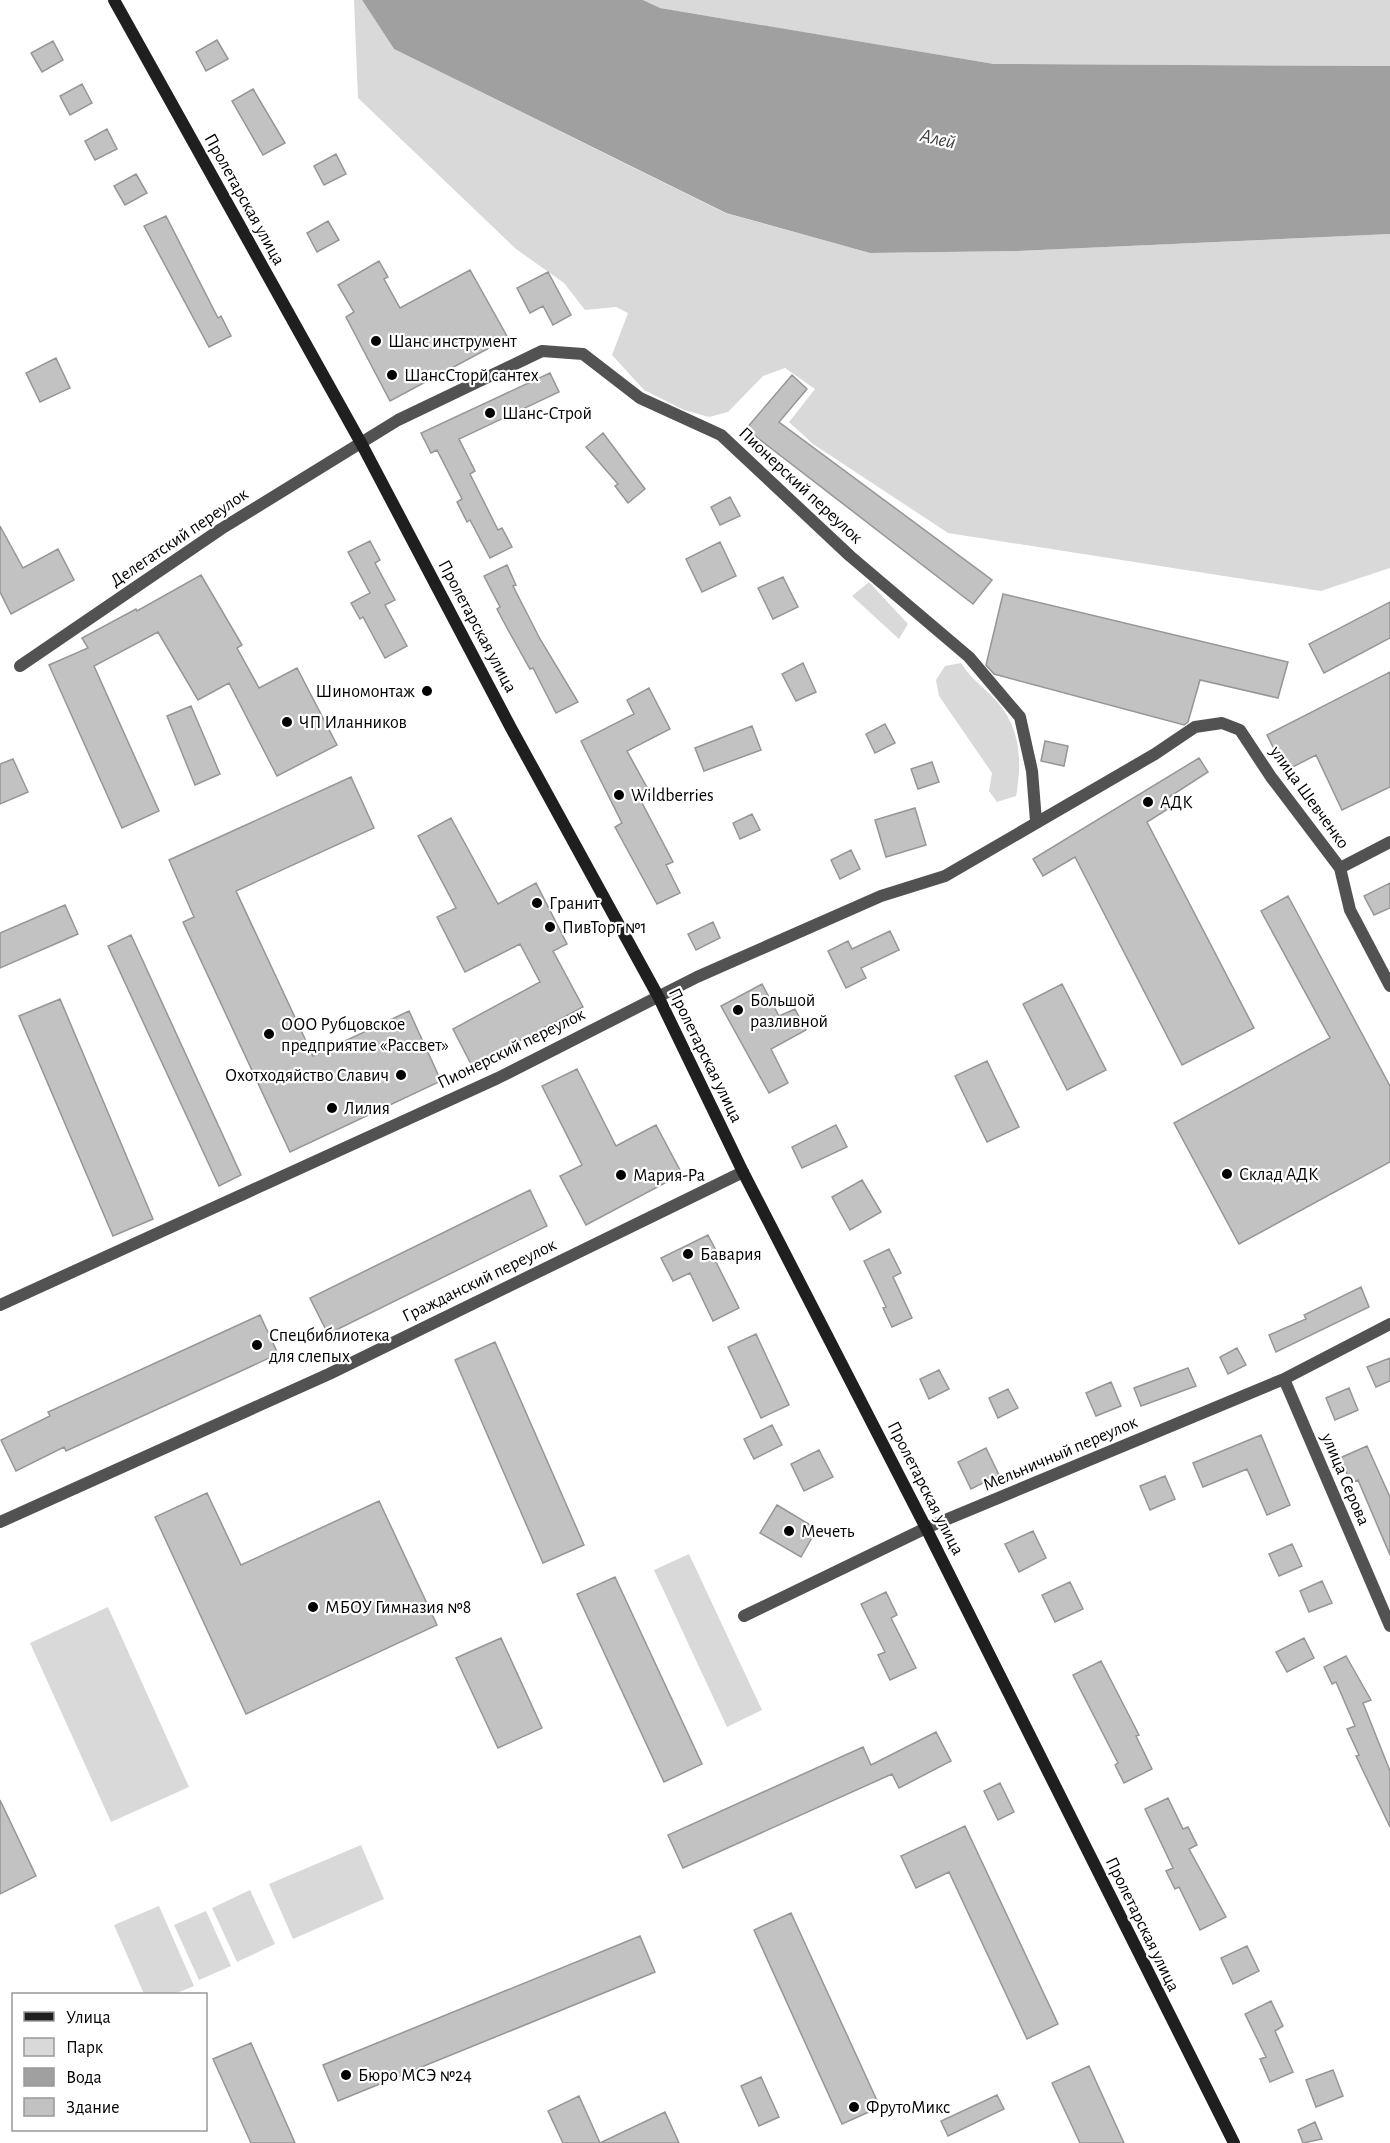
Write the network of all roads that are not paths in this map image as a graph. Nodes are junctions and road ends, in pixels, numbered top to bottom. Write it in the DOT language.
graph roads {
  1 [pos="114,0"];
  2 [pos="362,443"];
  3 [pos="20,666"];
  4 [pos="1240,730"];
  5 [pos="1036,821"];
  6 [pos="1390,842"];
  7 [pos="1340,868"];
  8 [pos="1390,986"];
  9 [pos="658,996"];
  10 [pos="743,1172"];
  11 [pos="0,1305"];
  12 [pos="1390,1324"];
  13 [pos="1284,1379"];
  14 [pos="0,1522"];
  15 [pos="926,1528"];
  16 [pos="744,1616"];
  17 [pos="1390,1626"];
  18 [pos="1234,2143"];
  1 -- 2 [label="main road, Пролетарская улица"];
  2 -- 3 [label="street, Делегатский переулок"];
  2 -- 5 [label="street, Пионерский переулок"];
  2 -- 9 [label="main road, Пролетарская улица"];
  4 -- 5 [label="street, Пионерский переулок"];
  4 -- 7 [label="street, улица Шевченко"];
  5 -- 9 [label="street, Пионерский переулок"];
  6 -- 7 [label="street"];
  7 -- 8 [label="street, улица Шевченко"];
  9 -- 10 [label="main road, Пролетарская улица"];
  9 -- 11 [label="street, Пионерский переулок"];
  10 -- 14 [label="street, Гражданский переулок"];
  10 -- 15 [label="main road, Пролетарская улица"];
  12 -- 13 [label="street, Мельничный переулок"];
  13 -- 15 [label="street, Мельничный переулок"];
  13 -- 17 [label="street, улица Серова"];
  15 -- 16 [label="street, Мельничный переулок"];
  15 -- 18 [label="main road, Пролетарская улица"];
}
